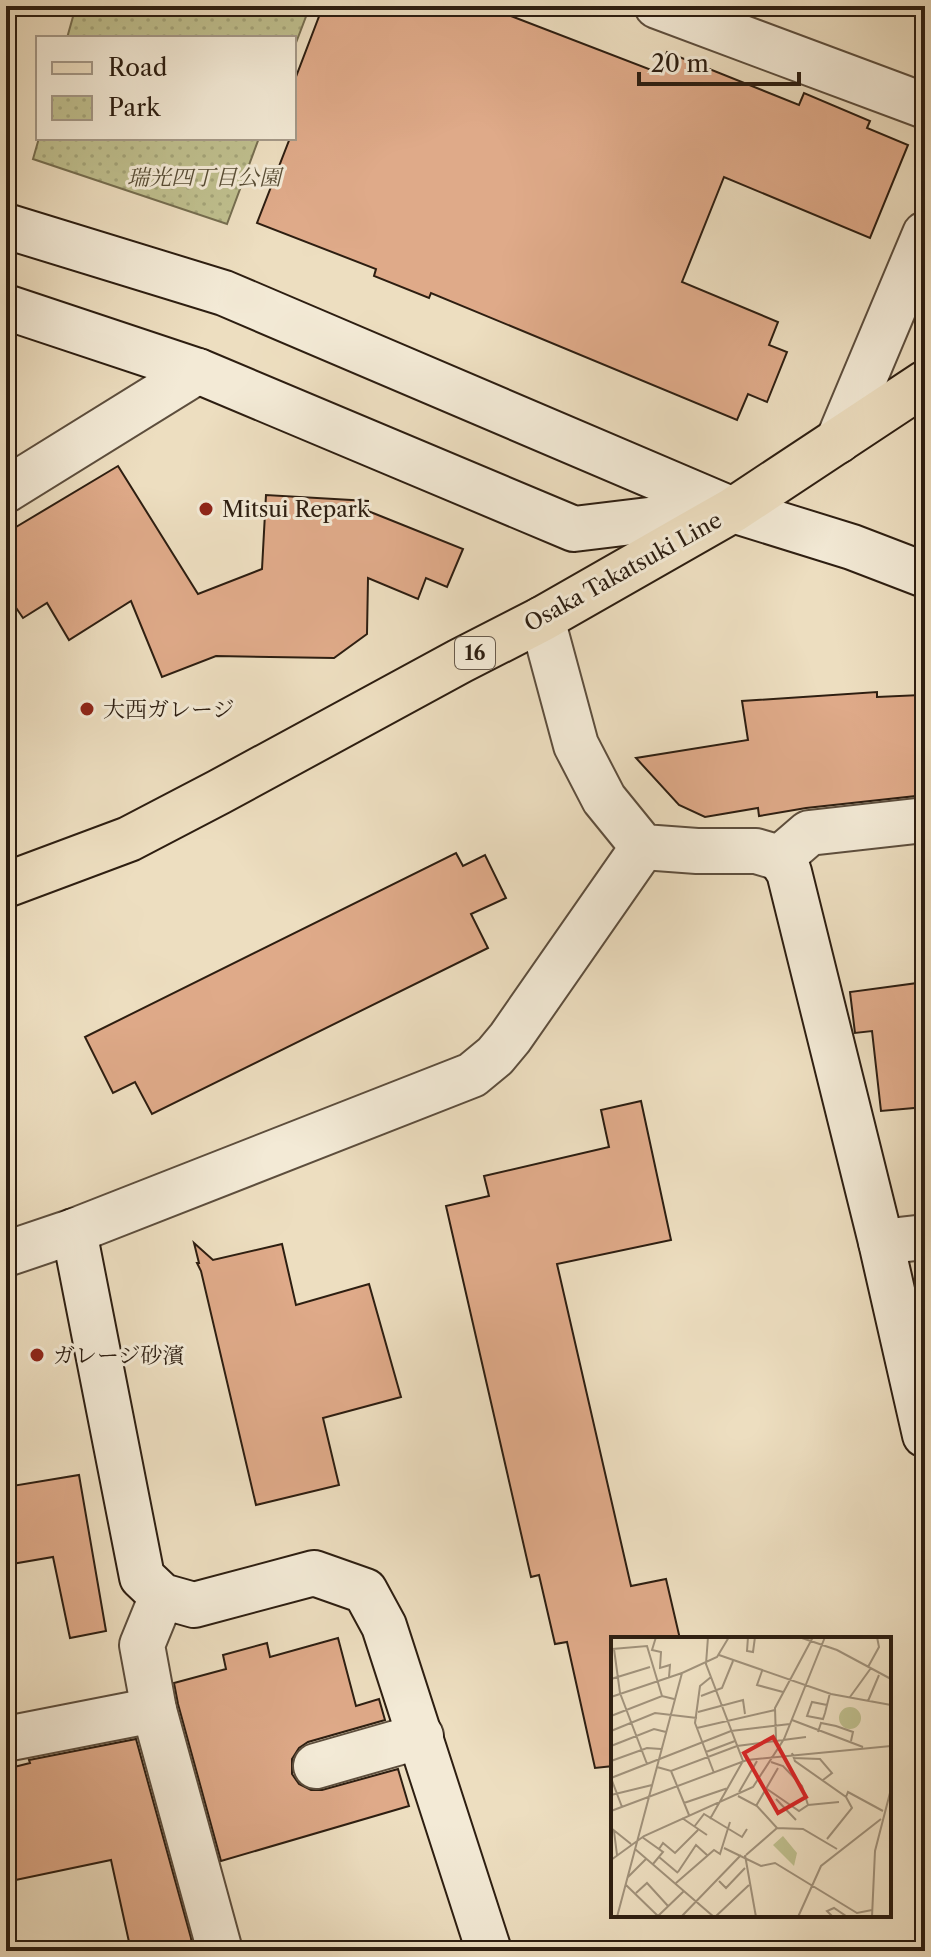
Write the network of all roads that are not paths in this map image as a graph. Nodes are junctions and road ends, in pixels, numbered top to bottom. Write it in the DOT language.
graph roads {
  1 [pos="657,6"];
  2 [pos="925,106"];
  3 [pos="6,226"];
  4 [pos="925,234"];
  5 [pos="6,307"];
  6 [pos="198,371"];
  7 [pos="925,383"];
  8 [pos="838,441"];
  9 [pos="6,490"];
  10 [pos="733,510"];
  11 [pos="925,575"];
  12 [pos="542,619"];
  13 [pos="925,820"];
  14 [pos="643,847"];
  15 [pos="780,858"];
  16 [pos="6,885"];
  17 [pos="74,1231"];
  18 [pos="925,1237"];
  19 [pos="881,1242"];
  20 [pos="6,1254"];
  21 [pos="925,1435"];
  22 [pos="162,1596"];
  23 [pos="154,1710"];
  24 [pos="421,1736"];
  25 [pos="6,1739"];
  26 [pos="316,1766"];
  27 [pos="220,1951"];
  28 [pos="489,1951"];
  1 -- 2 [label="street"];
  3 -- 10 [label="street"];
  4 -- 8 [label="street"];
  5 -- 6 [label="street"];
  6 -- 9 [label="street"];
  6 -- 10 [label="street"];
  7 -- 8 [label="main road, Osaka Takatsuki Line / 16"];
  8 -- 10 [label="main road, Osaka Takatsuki Line / 16"];
  10 -- 11 [label="street"];
  10 -- 12 [label="main road, Osaka Takatsuki Line / 16"];
  12 -- 14 [label="street"];
  12 -- 16 [label="main road, Osaka Takatsuki Line / 16"];
  13 -- 15 [label="street"];
  14 -- 15 [label="street"];
  14 -- 17 [label="street"];
  15 -- 19 [label="street"];
  17 -- 20 [label="street"];
  17 -- 22 [label="street"];
  18 -- 19 [label="street"];
  19 -- 21 [label="street"];
  22 -- 23 [label="street"];
  22 -- 24 [label="street"];
  23 -- 25 [label="street"];
  23 -- 27 [label="street"];
  24 -- 26 [label="street"];
  24 -- 28 [label="street"];
}
